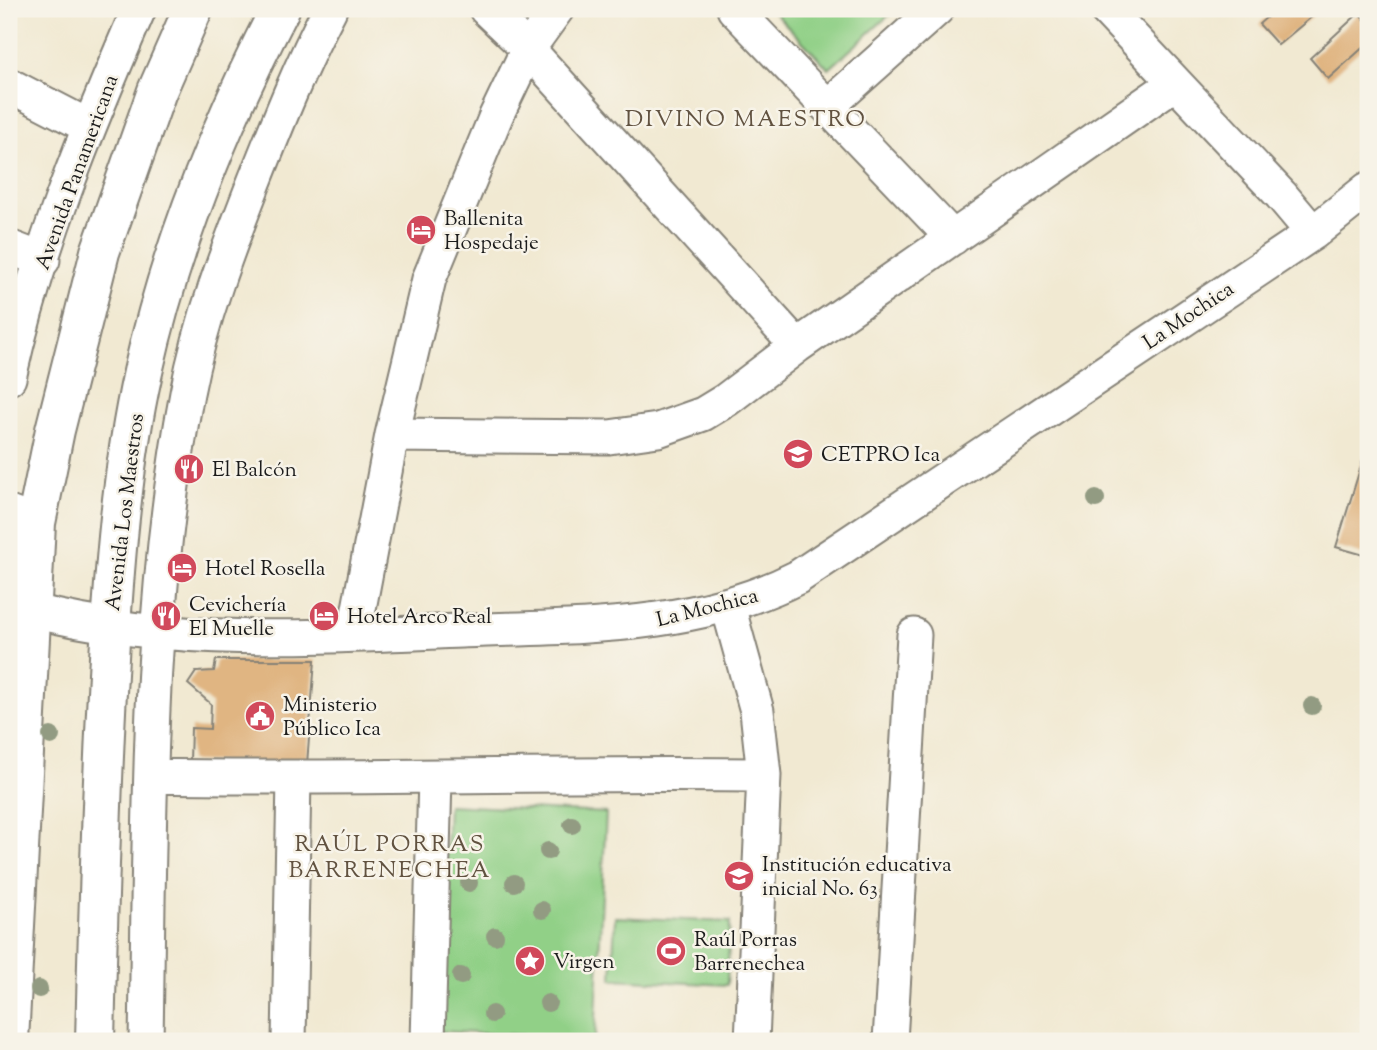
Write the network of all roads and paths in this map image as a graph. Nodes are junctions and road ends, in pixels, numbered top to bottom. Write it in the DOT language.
graph roads {
  1 [pos="139,9"];
  2 [pos="193,9"];
  3 [pos="280,9"];
  4 [pos="330,9"];
  5 [pos="486,9"];
  6 [pos="557,9"];
  7 [pos="734,9"];
  8 [pos="937,9"];
  9 [pos="1106,9"];
  10 [pos="528,49"];
  11 [pos="1175,83"];
  12 [pos="9,85"];
  13 [pos="828,106"];
  14 [pos="88,126"];
  15 [pos="1368,189"];
  16 [pos="1312,233"];
  17 [pos="953,238"];
  18 [pos="9,247"];
  19 [pos="43,260"];
  20 [pos="797,346"];
  21 [pos="9,378"];
  22 [pos="392,435"];
  23 [pos="22,518"];
  24 [pos="728,606"];
  25 [pos="15,616"];
  26 [pos="110,626"];
  27 [pos="155,633"];
  28 [pos="354,635"];
  29 [pos="914,635"];
  30 [pos="764,775"];
  31 [pos="151,776"];
  32 [pos="294,778"];
  33 [pos="435,778"];
  34 [pos="9,1041"];
  35 [pos="95,1041"];
  36 [pos="146,1041"];
  37 [pos="289,1041"];
  38 [pos="428,1041"];
  39 [pos="752,1041"];
  40 [pos="890,1041"];
  1 -- 14 [label="street, Avenida Panamericana"];
  2 -- 23 [label="highway"];
  3 -- 26 [label="highway, Avenida Los Maestros"];
  4 -- 27 [label="street"];
  5 -- 10 [label="street"];
  6 -- 10 [label="street"];
  7 -- 13 [label="street"];
  8 -- 13 [label="street"];
  9 -- 11 [label="street"];
  10 -- 20 [label="street"];
  10 -- 22 [label="street"];
  11 -- 16 [label="street"];
  11 -- 17 [label="street"];
  12 -- 14 [label="street"];
  13 -- 17 [label="street"];
  14 -- 19 [label="street, Avenida Panamericana"];
  15 -- 16 [label="street, La Mochica"];
  16 -- 24 [label="street, La Mochica"];
  17 -- 20 [label="street"];
  18 -- 19 [label="street"];
  19 -- 21 [label="street, Avenida Panamericana"];
  20 -- 22 [label="street"];
  22 -- 28 [label="street"];
  23 -- 25 [label="highway"];
  24 -- 28 [label="street, La Mochica"];
  24 -- 30 [label="street"];
  25 -- 26 [label="street, La Mochica"];
  25 -- 34 [label="highway"];
  26 -- 27 [label="street, La Mochica"];
  26 -- 35 [label="highway, Avenida Los Maestros"];
  27 -- 28 [label="street, La Mochica"];
  27 -- 31 [label="street"];
  29 -- 40 [label="street"];
  30 -- 33 [label="street"];
  30 -- 39 [label="street"];
  31 -- 32 [label="street"];
  31 -- 36 [label="street"];
  32 -- 33 [label="street"];
  32 -- 37 [label="street"];
  33 -- 38 [label="street"];
}
